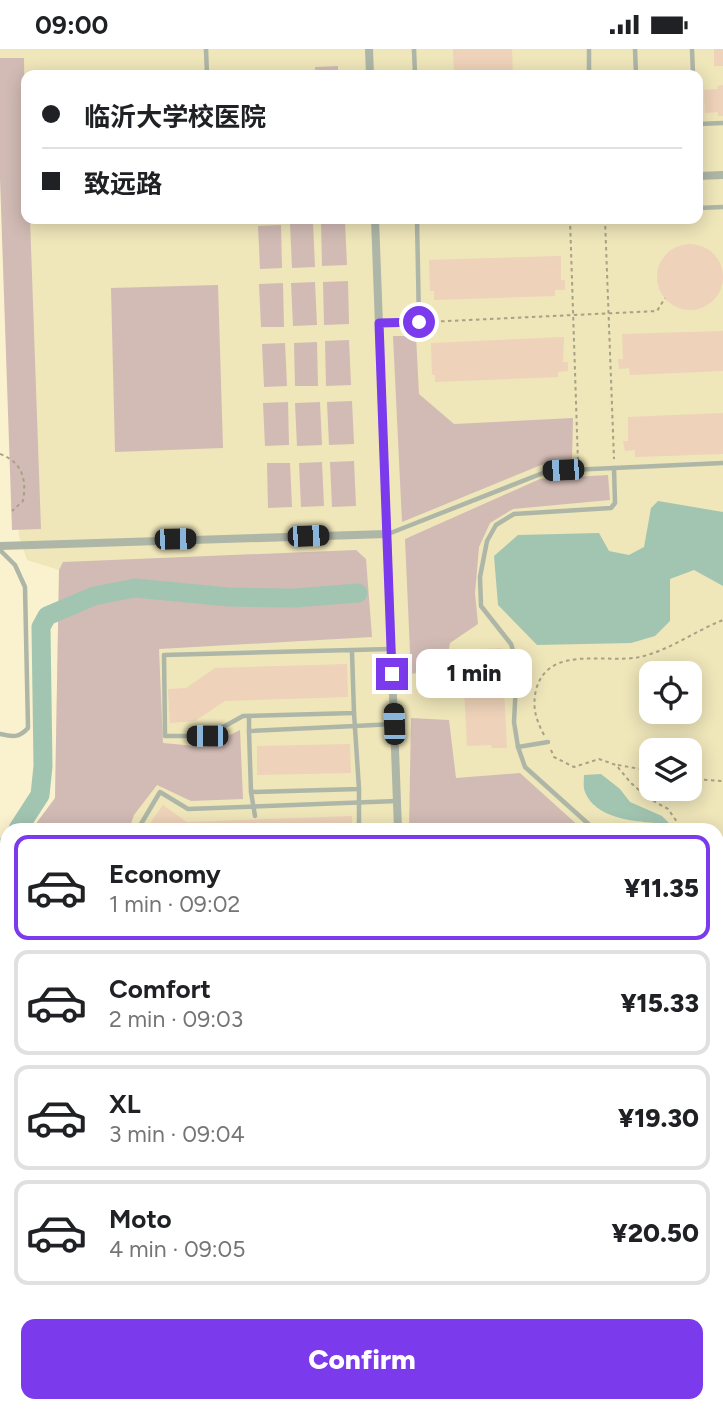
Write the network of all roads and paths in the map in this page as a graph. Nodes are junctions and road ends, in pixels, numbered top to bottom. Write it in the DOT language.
graph roads {
  1 [pos="206,49"];
  2 [pos="369,49"];
  3 [pos="414,49"];
  4 [pos="589,49"];
  5 [pos="635,49"];
  6 [pos="692,49"];
  7 [pos="207,70"];
  8 [pos="370,70"];
  9 [pos="415,70"];
  10 [pos="589,70"];
  11 [pos="636,70"];
  12 [pos="693,70"];
  13 [pos="723,123"];
  14 [pos="703,124"];
  15 [pos="723,175"];
  16 [pos="703,176"];
  17 [pos="723,207"];
  18 [pos="703,208"];
  19 [pos="375,224"];
  20 [pos="417,224"];
  21 [pos="570,224"];
  22 [pos="605,224"];
  23 [pos="665,298"];
  24 [pos="608,313"];
  25 [pos="574,314"];
  26 [pos="419,322"];
  27 [pos="379,323"];
  28 [pos="0,454"];
  29 [pos="723,464"];
  30 [pos="614,468"];
  31 [pos="579,470"];
  32 [pos="12,511"];
  33 [pos="387,534"];
  34 [pos="0,548"];
  35 [pos="723,620"];
  36 [pos="391,649"];
  37 [pos="352,652"];
  38 [pos="354,713"];
  39 [pos="249,716"];
  40 [pos="394,724"];
  41 [pos="355,726"];
  42 [pos="249,731"];
  43 [pos="0,734"];
  44 [pos="548,742"];
  45 [pos="518,747"];
  46 [pos="616,765"];
  47 [pos="639,769"];
  48 [pos="702,780"];
  49 [pos="723,781"];
  50 [pos="359,789"];
  51 [pos="251,792"];
  52 [pos="397,801"];
  53 [pos="359,803"];
  54 [pos="253,807"];
  55 [pos="255,816"];
  56 [pos="142,823"];
  57 [pos="359,823"];
  58 [pos="398,823"];
  59 [pos="587,823"];
  60 [pos="678,823"];
  1 -- 7 [label="lane"];
  2 -- 8 [label="street"];
  3 -- 9 [label="lane"];
  4 -- 10 [label="lane"];
  5 -- 11 [label="lane"];
  6 -- 12 [label="lane"];
  13 -- 14 [label="lane"];
  15 -- 16 [label="street"];
  17 -- 18 [label="lane"];
  19 -- 27 [label="street"];
  20 -- 26 [label="lane"];
  21 -- 25 [label="path"];
  22 -- 24 [label="path"];
  23 -- 24 [label="path"];
  24 -- 25 [label="path"];
  24 -- 30 [label="path"];
  25 -- 26 [label="path"];
  25 -- 31 [label="path"];
  26 -- 27 [label="lane"];
  27 -- 33 [label="street"];
  28 -- 32 [label="path"];
  29 -- 30 [label="lane"];
  30 -- 31 [label="lane"];
  30 -- 45 [label="lane"];
  31 -- 33 [label="lane"];
  33 -- 34 [label="street"];
  33 -- 36 [label="street"];
  34 -- 43 [label="lane"];
  35 -- 44 [label="path"];
  36 -- 37 [label="lane"];
  36 -- 40 [label="street"];
  37 -- 38 [label="lane"];
  37 -- 39 [label="lane"];
  38 -- 39 [label="lane"];
  38 -- 41 [label="lane"];
  39 -- 42 [label="lane"];
  40 -- 41 [label="lane"];
  40 -- 52 [label="street"];
  41 -- 42 [label="lane"];
  41 -- 50 [label="lane"];
  42 -- 51 [label="lane"];
  44 -- 45 [label="lane"];
  44 -- 46 [label="path"];
  45 -- 59 [label="lane"];
  46 -- 47 [label="path"];
  46 -- 60 [label="path"];
  48 -- 49 [label="path"];
  50 -- 51 [label="lane"];
  50 -- 53 [label="lane"];
  51 -- 54 [label="lane"];
  52 -- 53 [label="lane"];
  52 -- 58 [label="street"];
  53 -- 54 [label="lane"];
  53 -- 57 [label="lane"];
  54 -- 55 [label="lane"];
  54 -- 56 [label="lane"];
}
